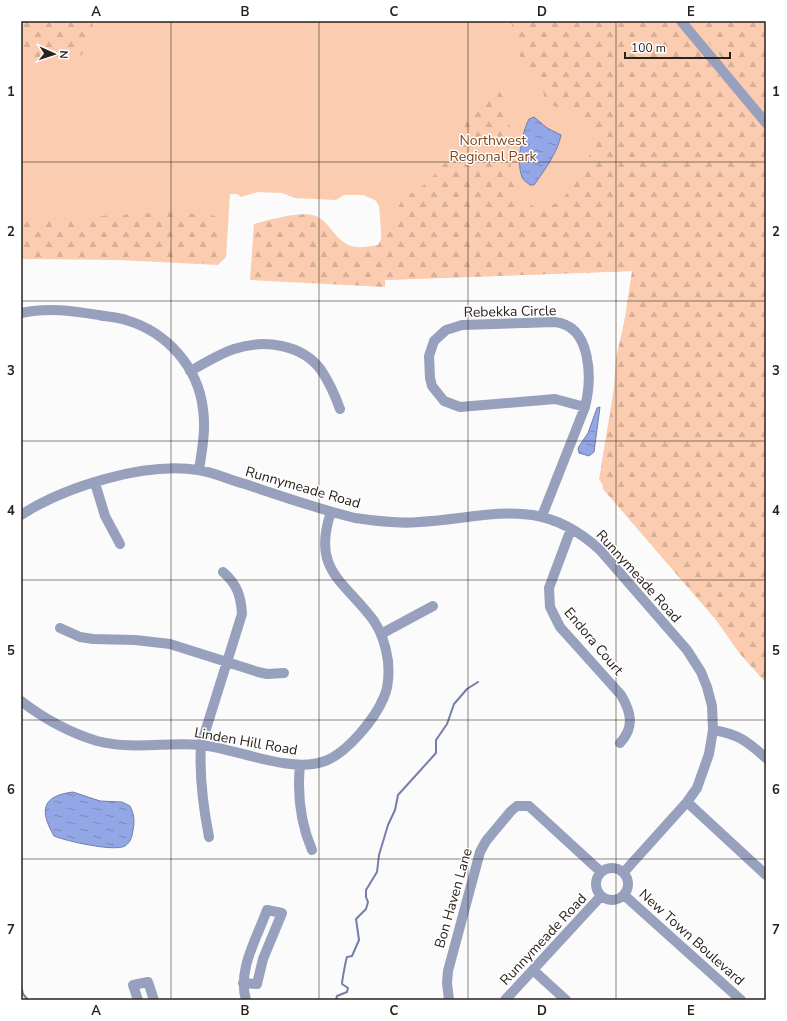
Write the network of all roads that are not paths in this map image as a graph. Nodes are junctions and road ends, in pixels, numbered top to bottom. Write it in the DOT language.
graph roads {
  1 [pos="681,21"];
  2 [pos="766,123"];
  3 [pos="21,313"];
  4 [pos="190,371"];
  5 [pos="585,407"];
  6 [pos="340,409"];
  7 [pos="199,470"];
  8 [pos="95,483"];
  9 [pos="331,512"];
  10 [pos="21,515"];
  11 [pos="542,516"];
  12 [pos="571,529"];
  13 [pos="120,544"];
  14 [pos="223,572"];
  15 [pos="433,606"];
  16 [pos="60,628"];
  17 [pos="381,634"];
  18 [pos="227,662"];
  19 [pos="284,673"];
  20 [pos="21,702"];
  21 [pos="713,730"];
  22 [pos="620,742"];
  23 [pos="201,745"];
  24 [pos="766,758"];
  25 [pos="300,765"];
  26 [pos="687,802"];
  27 [pos="210,837"];
  28 [pos="312,850"];
  29 [pos="601,872"];
  30 [pos="624,872"];
  31 [pos="766,875"];
  32 [pos="624,895"];
  33 [pos="601,896"];
  34 [pos="533,970"];
  35 [pos="243,983"];
  36 [pos="138,1000"];
  37 [pos="154,1000"];
  38 [pos="246,1000"];
  39 [pos="449,1000"];
  40 [pos="505,1000"];
  41 [pos="566,1000"];
  42 [pos="741,1000"];
  1 -- 2 [label="street"];
  3 -- 4 [label="street"];
  4 -- 6 [label="street"];
  4 -- 7 [label="street"];
  5 -- 5 [label="street, Rebekka Circle"];
  5 -- 11 [label="street, Rebekka Circle"];
  7 -- 8 [label="street"];
  7 -- 9 [label="street, Runnymeade Road"];
  8 -- 10 [label="street"];
  8 -- 13 [label="street"];
  9 -- 11 [label="street, Runnymeade Road"];
  9 -- 17 [label="street, Linden Hill Road"];
  11 -- 12 [label="street, Runnymeade Road"];
  12 -- 21 [label="street, Runnymeade Road"];
  12 -- 22 [label="street, Endora Court"];
  14 -- 18 [label="street"];
  15 -- 17 [label="street"];
  16 -- 18 [label="street"];
  17 -- 25 [label="street, Linden Hill Road"];
  18 -- 19 [label="street"];
  18 -- 23 [label="street"];
  20 -- 23 [label="street, Linden Hill Road"];
  21 -- 24 [label="street"];
  21 -- 26 [label="street, Runnymeade Road"];
  23 -- 25 [label="street, Linden Hill Road"];
  23 -- 27 [label="street"];
  25 -- 28 [label="street"];
  26 -- 30 [label="street, Runnymeade Road"];
  26 -- 31 [label="street"];
  29 -- 30 [label="street"];
  29 -- 33 [label="street"];
  29 -- 39 [label="street, Bon Haven Lane"];
  30 -- 32 [label="street"];
  32 -- 33 [label="street"];
  32 -- 42 [label="street, New Town Boulevard"];
  33 -- 34 [label="street, Runnymeade Road"];
  34 -- 40 [label="street, Runnymeade Road"];
  34 -- 41 [label="street"];
  35 -- 35 [label="street"];
  35 -- 38 [label="street"];
  36 -- 37 [label="street"];
}
